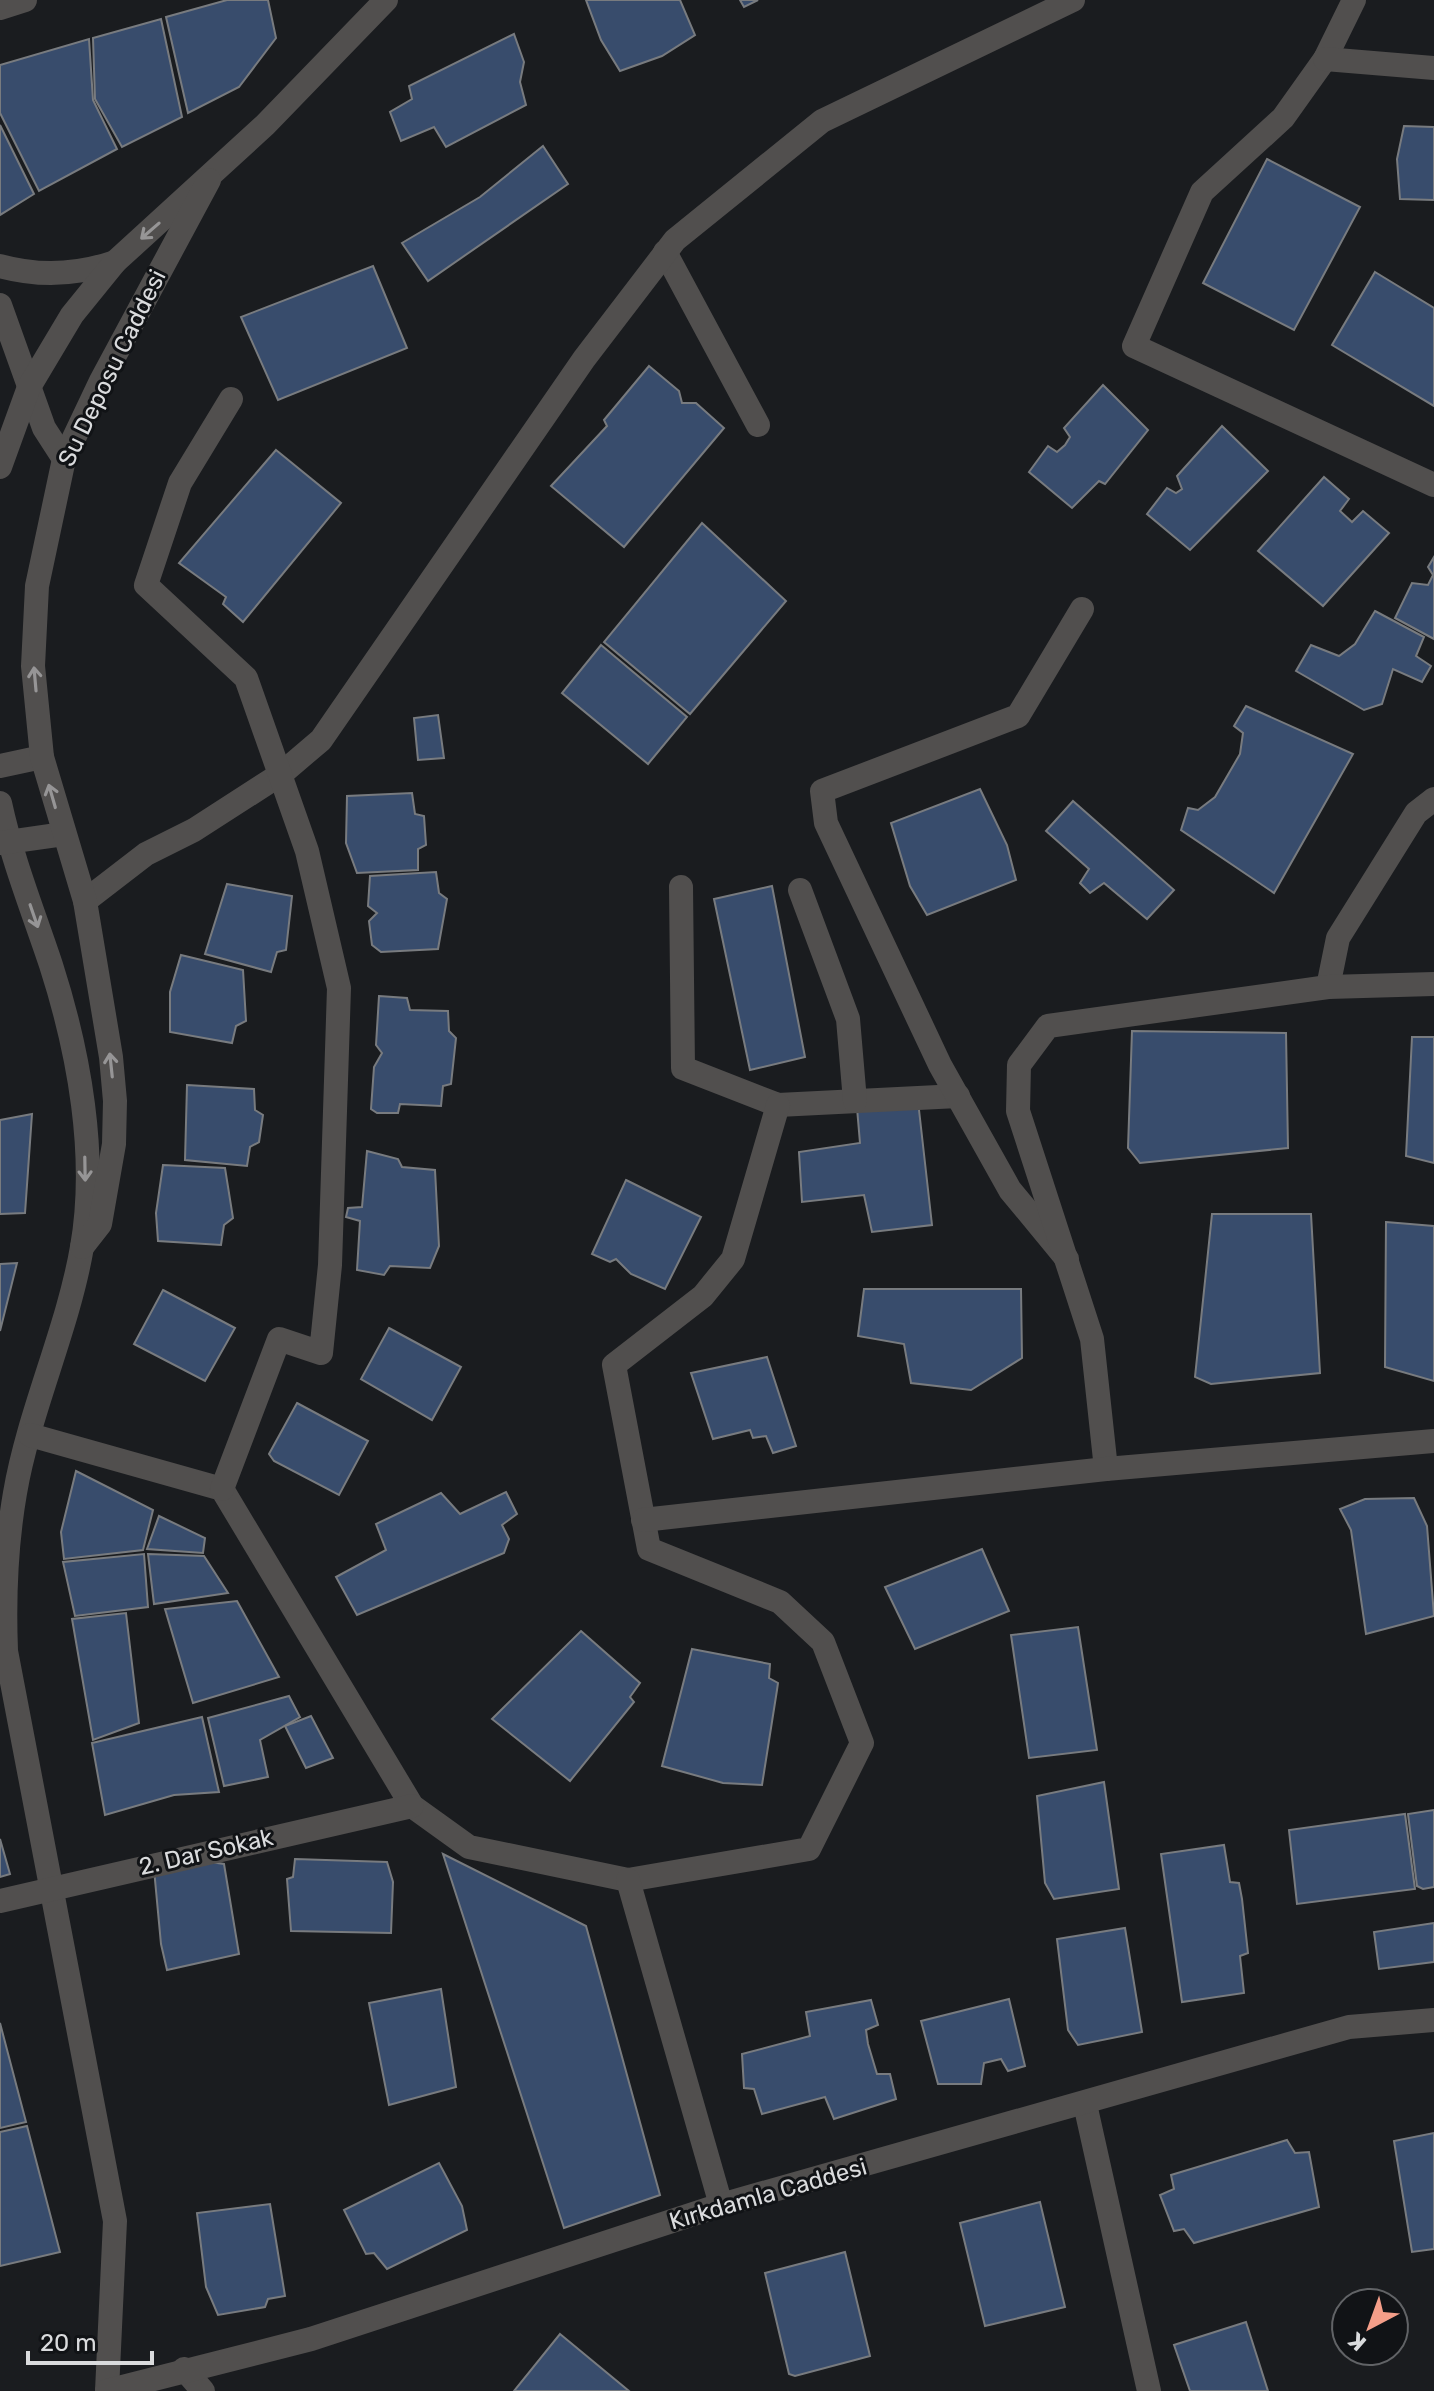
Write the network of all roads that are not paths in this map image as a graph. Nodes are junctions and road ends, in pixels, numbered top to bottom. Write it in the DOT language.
graph roads {
  1 [pos="25,0"];
  2 [pos="386,0"];
  3 [pos="1073,0"];
  4 [pos="1354,0"];
  5 [pos="0,8"];
  6 [pos="1325,59"];
  7 [pos="1434,68"];
  8 [pos="209,180"];
  9 [pos="665,252"];
  10 [pos="115,262"];
  11 [pos="0,266"];
  12 [pos="0,305"];
  13 [pos="29,387"];
  14 [pos="231,399"];
  15 [pos="758,425"];
  16 [pos="64,459"];
  17 [pos="0,467"];
  18 [pos="1434,485"];
  19 [pos="1082,609"];
  20 [pos="42,757"];
  21 [pos="0,766"];
  22 [pos="281,774"];
  23 [pos="1434,799"];
  24 [pos="0,803"];
  25 [pos="64,834"];
  26 [pos="4,842"];
  27 [pos="681,887"];
  28 [pos="800,890"];
  29 [pos="85,901"];
  30 [pos="1434,984"];
  31 [pos="1328,987"];
  32 [pos="958,1096"];
  33 [pos="855,1101"];
  34 [pos="778,1105"];
  35 [pos="82,1247"];
  36 [pos="1067,1259"];
  37 [pos="30,1435"];
  38 [pos="1434,1441"];
  39 [pos="1106,1469"];
  40 [pos="222,1489"];
  41 [pos="643,1520"];
  42 [pos="2,1602"];
  43 [pos="412,1806"];
  44 [pos="628,1880"];
  45 [pos="51,1887"];
  46 [pos="0,1901"];
  47 [pos="1434,2020"];
  48 [pos="1085,2104"];
  49 [pos="721,2205"];
  50 [pos="184,2369"];
  51 [pos="107,2391"];
  52 [pos="203,2391"];
  53 [pos="1149,2391"];
  1 -- 5 [label="street"];
  2 -- 8 [label="street, Su Deposu Caddesi"];
  3 -- 9 [label="street"];
  4 -- 6 [label="street"];
  6 -- 7 [label="street"];
  6 -- 18 [label="street"];
  8 -- 10 [label="street, Su Deposu Caddesi, one-way"];
  8 -- 16 [label="street, Su Deposu Caddesi"];
  9 -- 15 [label="street"];
  9 -- 22 [label="street"];
  10 -- 11 [label="street"];
  10 -- 13 [label="street, Su Deposu Caddesi"];
  12 -- 13 [label="street"];
  13 -- 16 [label="street"];
  13 -- 17 [label="street, Su Deposu Caddesi"];
  14 -- 22 [label="street"];
  20 -- 16 [label="street, Su Deposu Caddesi, one-way"];
  19 -- 32 [label="street"];
  20 -- 21 [label="street"];
  25 -- 20 [label="street, Su Deposu Caddesi, one-way"];
  22 -- 29 [label="street"];
  22 -- 40 [label="street"];
  23 -- 31 [label="street"];
  24 -- 26 [label="street"];
  25 -- 26 [label="street"];
  25 -- 29 [label="street, Su Deposu Caddesi"];
  26 -- 35 [label="street, one-way"];
  27 -- 34 [label="street"];
  28 -- 33 [label="street"];
  35 -- 29 [label="street, Su Deposu Caddesi, one-way"];
  30 -- 31 [label="street"];
  31 -- 36 [label="street"];
  32 -- 33 [label="street"];
  32 -- 36 [label="street"];
  33 -- 34 [label="street"];
  34 -- 41 [label="street"];
  35 -- 37 [label="street"];
  36 -- 39 [label="street"];
  37 -- 40 [label="street"];
  37 -- 42 [label="street"];
  38 -- 39 [label="street"];
  39 -- 41 [label="street"];
  40 -- 43 [label="street"];
  41 -- 44 [label="street"];
  42 -- 45 [label="street"];
  43 -- 44 [label="street"];
  43 -- 45 [label="street, 2. Dar Sokak"];
  44 -- 49 [label="street"];
  45 -- 46 [label="street, 2. Dar Sokak"];
  45 -- 51 [label="street"];
  47 -- 48 [label="street, Kırkdamla Caddesi"];
  48 -- 49 [label="street, Kırkdamla Caddesi"];
  48 -- 53 [label="street"];
  49 -- 50 [label="street, Kırkdamla Caddesi"];
  50 -- 51 [label="street, Kırkdamla Caddesi"];
  50 -- 52 [label="street"];
}
